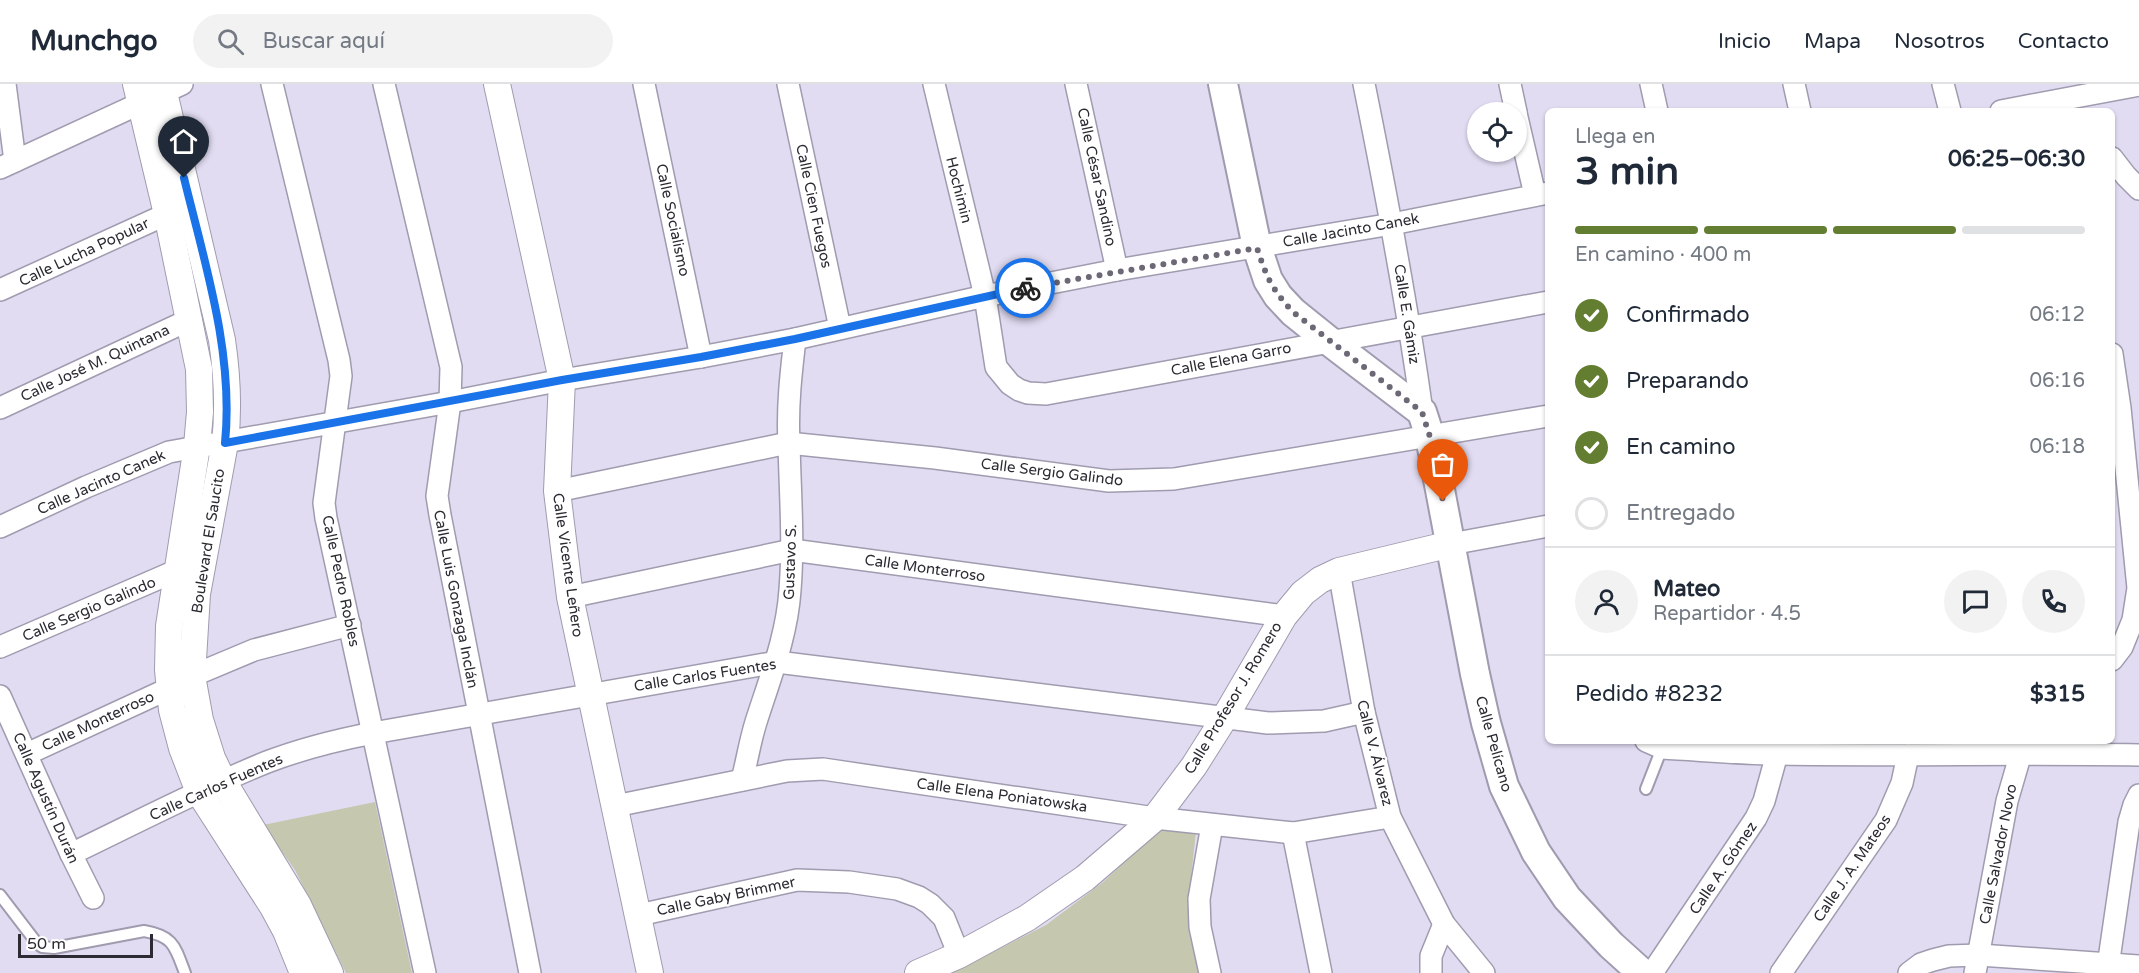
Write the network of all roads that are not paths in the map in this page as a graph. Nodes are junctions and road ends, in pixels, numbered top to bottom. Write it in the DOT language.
graph roads {
  1 [pos="5,84"];
  2 [pos="272,84"];
  3 [pos="384,84"];
  4 [pos="497,84"];
  5 [pos="644,84"];
  6 [pos="788,84"];
  7 [pos="934,84"];
  8 [pos="1076,84"];
  9 [pos="1223,84"];
  10 [pos="1364,84"];
  11 [pos="1510,84"];
  12 [pos="1651,84"];
  13 [pos="1794,84"];
  14 [pos="1943,84"];
  15 [pos="2139,85"];
  16 [pos="169,87"];
  17 [pos="138,94"];
  18 [pos="2089,96"];
  19 [pos="1514,102"];
  20 [pos="1656,108"];
  21 [pos="1799,108"];
  22 [pos="1949,108"];
  23 [pos="2019,108"];
  24 [pos="1527,149"];
  25 [pos="2115,162"];
  26 [pos="7,164"];
  27 [pos="2139,189"];
  28 [pos="1541,194"];
  29 [pos="167,214"];
  30 [pos="1392,224"];
  31 [pos="1257,248"];
  32 [pos="1117,270"];
  33 [pos="0,290"];
  34 [pos="985,296"];
  35 [pos="1545,303"];
  36 [pos="190,319"];
  37 [pos="1410,326"];
  38 [pos="840,328"];
  39 [pos="795,339"];
  40 [pos="1329,341"];
  41 [pos="701,357"];
  42 [pos="2115,367"];
  43 [pos="562,380"];
  44 [pos="450,402"];
  45 [pos="2124,407"];
  46 [pos="0,408"];
  47 [pos="1545,416"];
  48 [pos="335,422"];
  49 [pos="1426,424"];
  50 [pos="788,442"];
  51 [pos="225,443"];
  52 [pos="196,446"];
  53 [pos="557,491"];
  54 [pos="0,527"];
  55 [pos="1545,527"];
  56 [pos="1451,544"];
  57 [pos="792,550"];
  58 [pos="178,570"];
  59 [pos="1339,571"];
  60 [pos="570,597"];
  61 [pos="1284,616"];
  62 [pos="350,626"];
  63 [pos="0,647"];
  64 [pos="2115,656"];
  65 [pos="777,662"];
  66 [pos="181,682"];
  67 [pos="590,694"];
  68 [pos="0,696"];
  69 [pos="1364,712"];
  70 [pos="478,714"];
  71 [pos="1225,717"];
  72 [pos="373,733"];
  73 [pos="1654,745"];
  74 [pos="2027,747"];
  75 [pos="27,754"];
  76 [pos="1777,754"];
  77 [pos="1908,755"];
  78 [pos="2139,755"];
  79 [pos="742,780"];
  80 [pos="223,781"];
  81 [pos="1646,789"];
  82 [pos="199,792"];
  83 [pos="2139,795"];
  84 [pos="615,806"];
  85 [pos="1390,817"];
  86 [pos="1155,818"];
  87 [pos="1212,825"];
  88 [pos="1293,833"];
  89 [pos="71,854"];
  90 [pos="0,895"];
  91 [pos="93,898"];
  92 [pos="639,915"];
  93 [pos="1444,924"];
  94 [pos="959,955"];
  95 [pos="1977,964"];
  96 [pos="2139,966"];
  97 [pos="2108,968"];
  98 [pos="185,973"];
  99 [pos="303,973"];
  100 [pos="330,973"];
  101 [pos="425,973"];
  102 [pos="530,973"];
  103 [pos="650,973"];
  104 [pos="918,973"];
  105 [pos="1210,973"];
  106 [pos="1321,973"];
  107 [pos="1431,973"];
  108 [pos="1484,973"];
  109 [pos="1642,973"];
  110 [pos="1652,973"];
  111 [pos="1781,973"];
  112 [pos="1909,973"];
  1 -- 26 [label="street"];
  2 -- 48 [label="street, Calle Pedro Robles"];
  3 -- 44 [label="street, Calle Luis Gonzaga Inclán"];
  4 -- 43 [label="street, Calle Vicente Leñero"];
  5 -- 41 [label="street, Calle Socialismo"];
  6 -- 38 [label="street, Calle Cien Fuegos"];
  7 -- 34 [label="street, Hochimin"];
  8 -- 32 [label="street, Calle César Sandino"];
  9 -- 31 [label="main road"];
  10 -- 30 [label="street, Calle E. Gámiz"];
  11 -- 19 [label="street"];
  12 -- 20 [label="street"];
  13 -- 21 [label="street"];
  14 -- 22 [label="street"];
  15 -- 18 [label="street"];
  16 -- 17 [label="street"];
  16 -- 51 [label="street, Boulevard El Saucito"];
  17 -- 26 [label="street"];
  17 -- 29 [label="street, Boulevard El Saucito"];
  18 -- 23 [label="street"];
  24 -- 28 [label="street"];
  25 -- 27 [label="street"];
  28 -- 30 [label="street, Calle Jacinto Canek"];
  29 -- 33 [label="street, Calle Lucha Popular"];
  29 -- 36 [label="street, Boulevard El Saucito"];
  30 -- 31 [label="street, Calle Jacinto Canek"];
  30 -- 37 [label="street, Calle E. Gámiz"];
  31 -- 32 [label="street, Calle Jacinto Canek"];
  31 -- 40 [label="main road"];
  32 -- 34 [label="street, Calle Jacinto Canek"];
  34 -- 38 [label="street, Calle Jacinto Canek"];
  34 -- 40 [label="street, Calle Elena Garro"];
  35 -- 37 [label="street, Calle Elena Garro"];
  36 -- 46 [label="street, Calle José M. Quintana"];
  36 -- 52 [label="street, Boulevard El Saucito"];
  37 -- 40 [label="street, Calle Elena Garro"];
  37 -- 49 [label="street, Calle E. Gámiz"];
  38 -- 39 [label="street, Calle Jacinto Canek"];
  39 -- 41 [label="street, Calle Jacinto Canek"];
  39 -- 50 [label="street, Gustavo S."];
  40 -- 49 [label="main road"];
  41 -- 43 [label="street, Calle Jacinto Canek"];
  42 -- 45 [label="street"];
  43 -- 44 [label="street, Calle Jacinto Canek"];
  43 -- 53 [label="street, Calle Vicente Leñero"];
  44 -- 48 [label="street, Calle Jacinto Canek"];
  44 -- 70 [label="street, Calle Luis Gonzaga Inclán"];
  45 -- 64 [label="street"];
  47 -- 49 [label="street, Calle Sergio Galindo"];
  48 -- 51 [label="street, Calle Jacinto Canek"];
  48 -- 62 [label="street, Calle Pedro Robles"];
  49 -- 50 [label="street, Calle Sergio Galindo"];
  49 -- 56 [label="main road, Calle E. Gámiz"];
  50 -- 53 [label="street, Calle Sergio Galindo"];
  50 -- 57 [label="street, Gustavo S."];
  51 -- 52 [label="street, Calle Jacinto Canek"];
  51 -- 66 [label="street, Boulevard El Saucito"];
  52 -- 54 [label="street, Calle Jacinto Canek"];
  52 -- 58 [label="street, Boulevard El Saucito"];
  53 -- 60 [label="street, Calle Vicente Leñero"];
  55 -- 56 [label="street"];
  56 -- 59 [label="street, Calle Profesor J. Romero"];
  56 -- 109 [label="main road, Calle Pelícano"];
  57 -- 60 [label="street, Calle Monterroso"];
  57 -- 61 [label="street, Calle Monterroso"];
  57 -- 65 [label="street, Gustavo S."];
  58 -- 63 [label="street, Calle Sergio Galindo"];
  58 -- 66 [label="street, Boulevard El Saucito"];
  59 -- 61 [label="street, Calle Profesor J. Romero"];
  59 -- 69 [label="street, Calle V. Álvarez"];
  60 -- 67 [label="street, Calle Vicente Leñero"];
  61 -- 71 [label="street, Calle Profesor J. Romero"];
  62 -- 66 [label="street, Calle Monterroso"];
  62 -- 72 [label="street, Calle Pedro Robles"];
  65 -- 67 [label="street, Calle Carlos Fuentes"];
  65 -- 71 [label="street, Calle Carlos Fuentes"];
  65 -- 79 [label="street, Gustavo S."];
  66 -- 75 [label="street, Calle Monterroso"];
  66 -- 80 [label="street, Boulevard El Saucito"];
  66 -- 82 [label="street, Boulevard El Saucito"];
  67 -- 70 [label="street, Calle Carlos Fuentes"];
  67 -- 84 [label="street, Calle Vicente Leñero"];
  68 -- 75 [label="street, Calle Agustín Durán"];
  69 -- 71 [label="street, Calle Carlos Fuentes"];
  69 -- 85 [label="street, Calle V. Álvarez"];
  70 -- 72 [label="street, Calle Carlos Fuentes"];
  70 -- 102 [label="street, Calle Luis Gonzaga Inclán"];
  71 -- 86 [label="street, Calle Profesor J. Romero"];
  72 -- 80 [label="street, Calle Carlos Fuentes"];
  72 -- 101 [label="street, Calle Pedro Robles"];
  73 -- 76 [label="street"];
  73 -- 81 [label="lane"];
  74 -- 77 [label="street"];
  74 -- 78 [label="street"];
  74 -- 95 [label="street, Calle Salvador Novo"];
  75 -- 89 [label="street, Calle Agustín Durán"];
  76 -- 77 [label="street"];
  76 -- 110 [label="street, Calle A. Gómez"];
  77 -- 111 [label="street, Calle J. A. Mateos"];
  79 -- 84 [label="street, Calle Elena Poniatowska"];
  79 -- 86 [label="street, Calle Elena Poniatowska"];
  80 -- 82 [label="street, Calle Carlos Fuentes"];
  80 -- 100 [label="street, Boulevard El Saucito"];
  82 -- 89 [label="street, Calle Carlos Fuentes"];
  82 -- 99 [label="street, Boulevard El Saucito"];
  83 -- 97 [label="street"];
  84 -- 92 [label="street, Calle Vicente Leñero"];
  85 -- 88 [label="street, Calle Elena Poniatowska"];
  85 -- 93 [label="street, Calle V. Álvarez"];
  86 -- 87 [label="street, Calle Elena Poniatowska"];
  86 -- 94 [label="street, Calle Profesor J. Romero"];
  87 -- 88 [label="street, Calle Elena Poniatowska"];
  87 -- 105 [label="street"];
  88 -- 106 [label="street"];
  89 -- 91 [label="street, Calle Agustín Durán"];
  90 -- 98 [label="lane"];
  92 -- 94 [label="street, Calle Gaby Brimmer"];
  92 -- 103 [label="street, Calle Vicente Leñero"];
  93 -- 107 [label="street"];
  93 -- 108 [label="street, Calle V. Álvarez"];
  94 -- 104 [label="street, Calle Profesor J. Romero"];
  95 -- 97 [label="street"];
  95 -- 112 [label="street"];
  96 -- 97 [label="street"];
}
